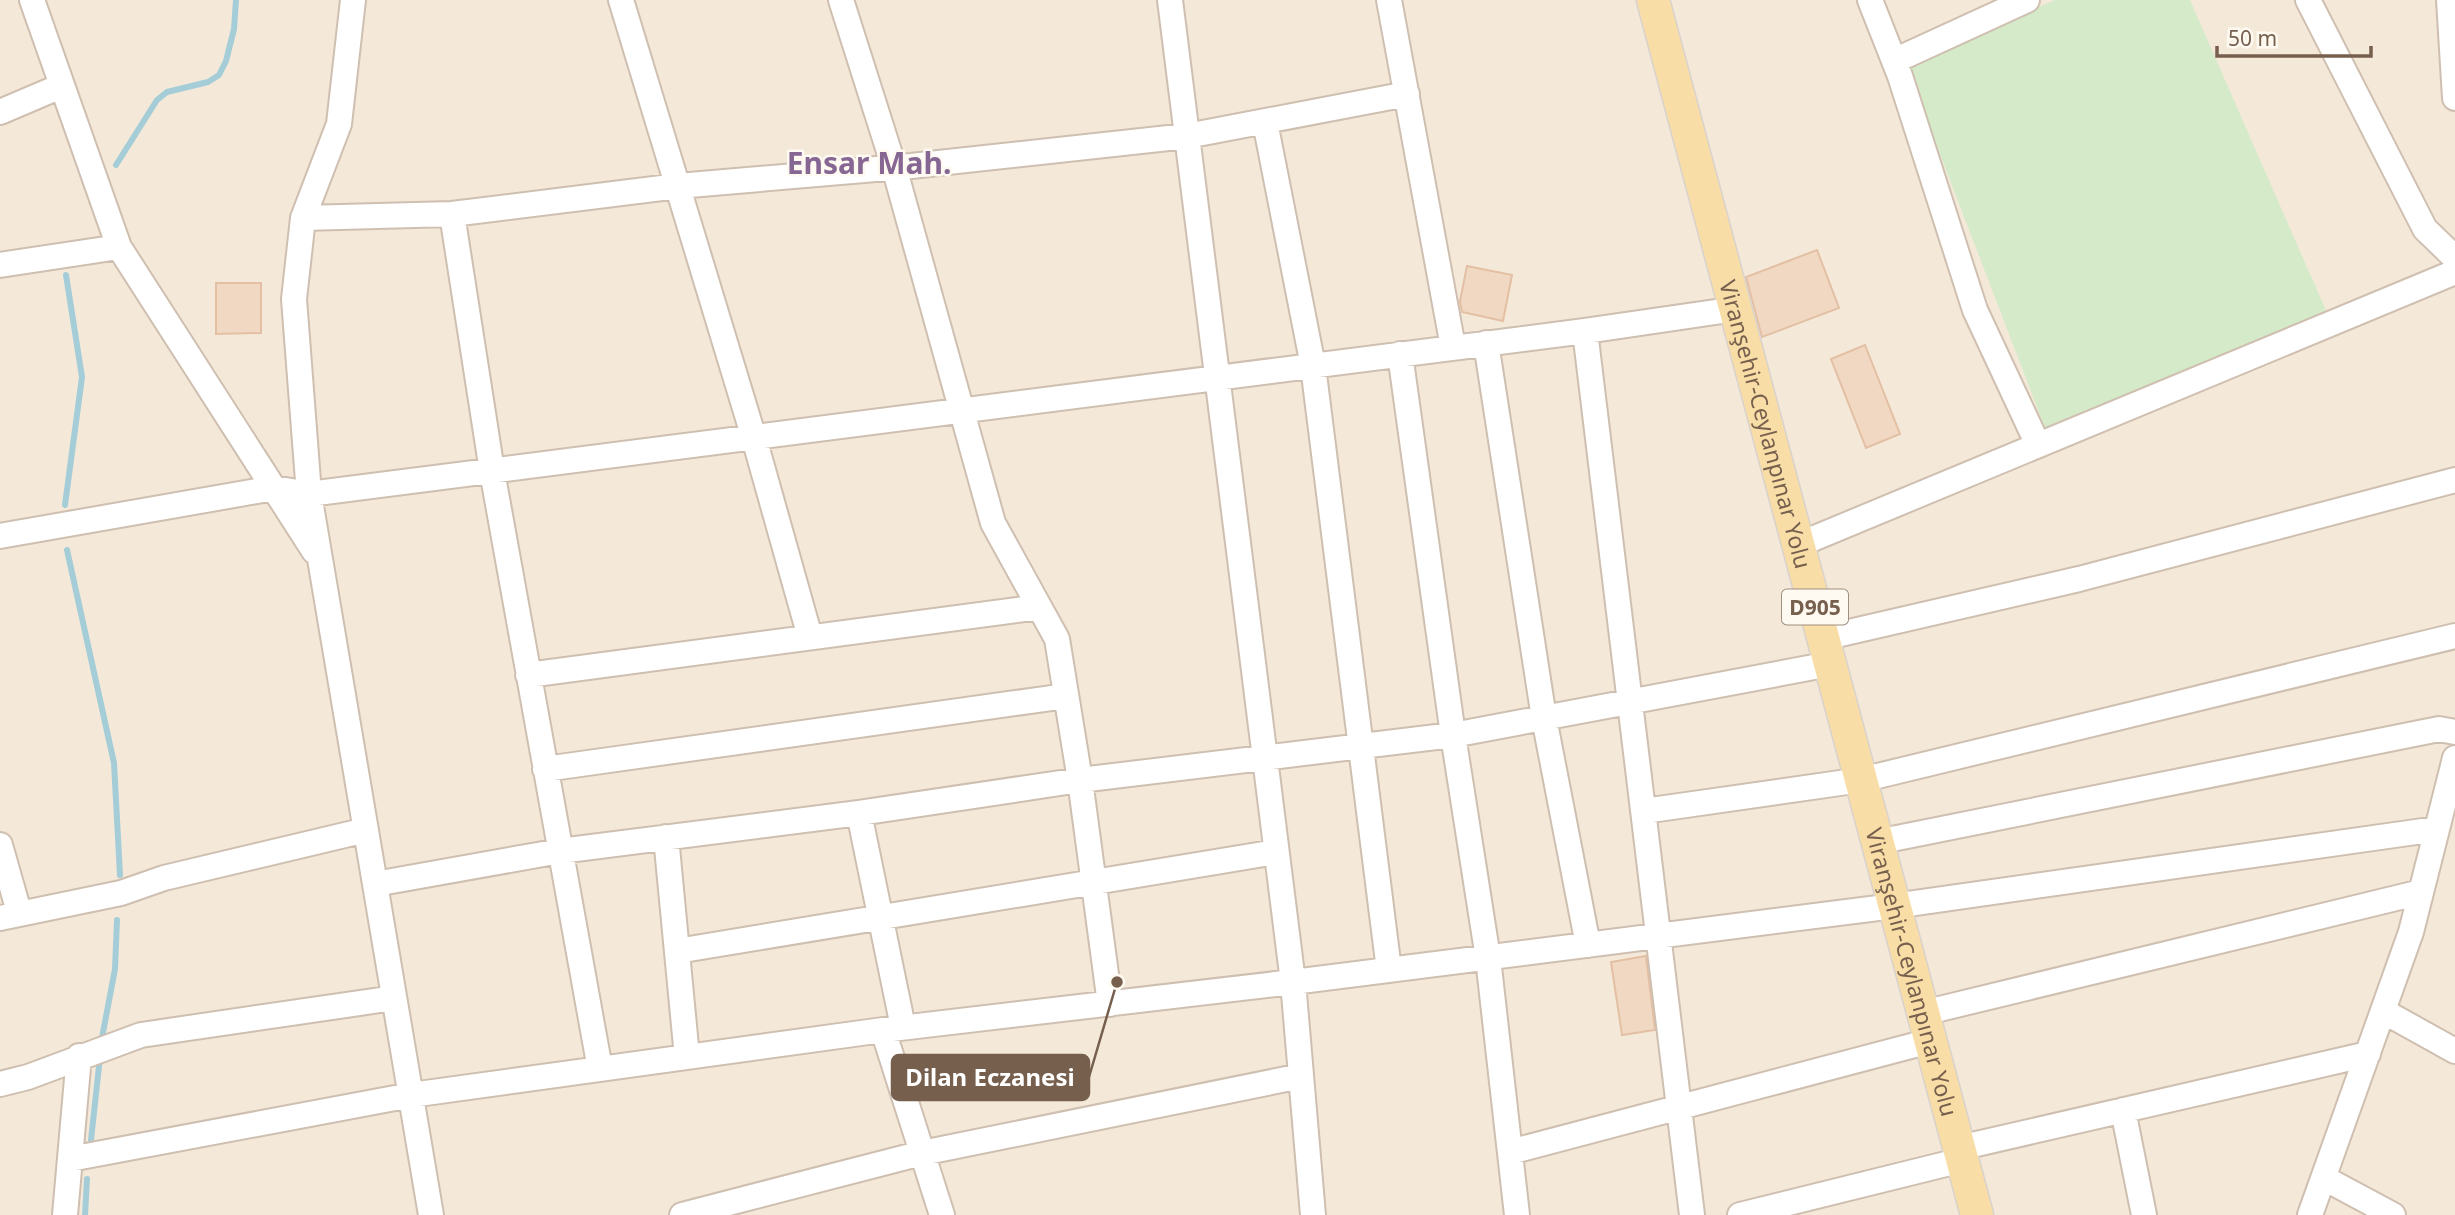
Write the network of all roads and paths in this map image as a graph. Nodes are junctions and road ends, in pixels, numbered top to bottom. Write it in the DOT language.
graph roads {
  1 [pos="32,0"];
  2 [pos="354,0"];
  3 [pos="621,0"];
  4 [pos="841,0"];
  5 [pos="1170,0"];
  6 [pos="1389,0"];
  7 [pos="1654,0"];
  8 [pos="1870,0"];
  9 [pos="2027,0"];
  10 [pos="2308,0"];
  11 [pos="2449,0"];
  12 [pos="1894,61"];
  13 [pos="61,86"];
  14 [pos="1406,94"];
  15 [pos="2455,98"];
  16 [pos="0,112"];
  17 [pos="1265,122"];
  18 [pos="1187,136"];
  19 [pos="894,167"];
  20 [pos="678,186"];
  21 [pos="452,214"];
  22 [pos="303,218"];
  23 [pos="119,247"];
  24 [pos="2455,258"];
  25 [pos="0,265"];
  26 [pos="2455,272"];
  27 [pos="1736,309"];
  28 [pos="1585,331"];
  29 [pos="1486,343"];
  30 [pos="1453,347"];
  31 [pos="1400,354"];
  32 [pos="1313,366"];
  33 [pos="1217,379"];
  34 [pos="962,411"];
  35 [pos="754,438"];
  36 [pos="2038,445"];
  37 [pos="492,471"];
  38 [pos="2455,480"];
  39 [pos="274,488"];
  40 [pos="309,494"];
  41 [pos="0,536"];
  42 [pos="1798,545"];
  43 [pos="320,560"];
  44 [pos="1039,607"];
  45 [pos="2455,636"];
  46 [pos="810,637"];
  47 [pos="1827,651"];
  48 [pos="528,675"];
  49 [pos="1066,696"];
  50 [pos="1630,702"];
  51 [pos="1544,718"];
  52 [pos="2455,732"];
  53 [pos="1453,734"];
  54 [pos="1361,747"];
  55 [pos="1265,757"];
  56 [pos="2455,758"];
  57 [pos="545,769"];
  58 [pos="1080,780"];
  59 [pos="1861,780"];
  60 [pos="2451,794"];
  61 [pos="1644,811"];
  62 [pos="859,813"];
  63 [pos="2437,829"];
  64 [pos="366,830"];
  65 [pos="666,837"];
  66 [pos="1877,842"];
  67 [pos="0,845"];
  68 [pos="560,851"];
  69 [pos="1276,852"];
  70 [pos="1094,881"];
  71 [pos="375,884"];
  72 [pos="2421,892"];
  73 [pos="1894,906"];
  74 [pos="10,915"];
  75 [pos="880,916"];
  76 [pos="1659,936"];
  77 [pos="1588,945"];
  78 [pos="677,951"];
  79 [pos="1488,958"];
  80 [pos="1389,970"];
  81 [pos="1293,982"];
  82 [pos="394,998"];
  83 [pos="1110,1004"];
  84 [pos="2383,1011"];
  85 [pos="1927,1027"];
  86 [pos="892,1029"];
  87 [pos="2455,1051"];
  88 [pos="2368,1054"];
  89 [pos="79,1056"];
  90 [pos="687,1057"];
  91 [pos="600,1069"];
  92 [pos="1301,1076"];
  93 [pos="0,1084"];
  94 [pos="411,1095"];
  95 [pos="1681,1109"];
  96 [pos="2123,1110"];
  97 [pos="1510,1152"];
  98 [pos="922,1153"];
  99 [pos="1960,1154"];
  100 [pos="70,1160"];
  101 [pos="2324,1178"];
  102 [pos="2312,1212"];
  103 [pos="65,1215"];
  104 [pos="431,1215"];
  105 [pos="682,1215"];
  106 [pos="942,1215"];
  107 [pos="1313,1215"];
  108 [pos="1517,1215"];
  109 [pos="1692,1215"];
  110 [pos="1740,1215"];
  111 [pos="1977,1215"];
  112 [pos="2144,1215"];
  113 [pos="2288,1215"];
  114 [pos="2393,1215"];
  1 -- 13 [label="street"];
  2 -- 22 [label="street"];
  3 -- 20 [label="street"];
  4 -- 19 [label="street"];
  5 -- 18 [label="street"];
  6 -- 14 [label="street"];
  7 -- 27 [label="main road, Viranşehir-Ceylanpınar Yolu / D905"];
  8 -- 12 [label="street"];
  9 -- 12 [label="street"];
  10 -- 24 [label="street"];
  11 -- 15 [label="street"];
  12 -- 36 [label="street"];
  13 -- 16 [label="street"];
  13 -- 23 [label="street"];
  14 -- 17 [label="street"];
  14 -- 30 [label="street"];
  17 -- 18 [label="street"];
  17 -- 32 [label="street"];
  18 -- 19 [label="street"];
  18 -- 33 [label="street"];
  19 -- 20 [label="street"];
  19 -- 34 [label="street"];
  20 -- 21 [label="street"];
  20 -- 35 [label="street"];
  21 -- 22 [label="street"];
  21 -- 37 [label="street"];
  22 -- 40 [label="street"];
  23 -- 25 [label="street"];
  23 -- 39 [label="street"];
  26 -- 36 [label="street"];
  27 -- 28 [label="street"];
  27 -- 42 [label="main road, Viranşehir-Ceylanpınar Yolu / D905"];
  28 -- 29 [label="street"];
  28 -- 50 [label="street"];
  29 -- 30 [label="street"];
  29 -- 51 [label="street"];
  30 -- 31 [label="street"];
  31 -- 32 [label="street"];
  31 -- 53 [label="street"];
  32 -- 33 [label="street"];
  32 -- 54 [label="street"];
  33 -- 34 [label="street"];
  33 -- 55 [label="street"];
  34 -- 35 [label="street"];
  34 -- 44 [label="street"];
  35 -- 37 [label="street"];
  35 -- 46 [label="street"];
  36 -- 42 [label="street"];
  37 -- 40 [label="street"];
  37 -- 48 [label="street"];
  38 -- 47 [label="street"];
  39 -- 40 [label="street"];
  39 -- 41 [label="street"];
  39 -- 43 [label="street"];
  40 -- 43 [label="street"];
  42 -- 47 [label="main road, Viranşehir-Ceylanpınar Yolu / D905"];
  43 -- 64 [label="street"];
  44 -- 46 [label="street"];
  44 -- 49 [label="street"];
  45 -- 59 [label="street"];
  46 -- 48 [label="street"];
  47 -- 50 [label="street"];
  47 -- 59 [label="main road, Viranşehir-Ceylanpınar Yolu / D905"];
  48 -- 57 [label="street"];
  49 -- 57 [label="street"];
  49 -- 58 [label="street"];
  50 -- 51 [label="street"];
  50 -- 61 [label="street"];
  51 -- 53 [label="street"];
  51 -- 77 [label="street"];
  52 -- 66 [label="street"];
  53 -- 54 [label="street"];
  53 -- 79 [label="street"];
  54 -- 55 [label="street"];
  54 -- 80 [label="street"];
  55 -- 58 [label="street"];
  55 -- 69 [label="street"];
  56 -- 60 [label="street"];
  57 -- 68 [label="street"];
  58 -- 62 [label="street"];
  58 -- 70 [label="street"];
  59 -- 61 [label="street"];
  59 -- 66 [label="main road, Viranşehir-Ceylanpınar Yolu / D905"];
  60 -- 63 [label="street"];
  61 -- 76 [label="street"];
  62 -- 65 [label="street"];
  62 -- 75 [label="street"];
  63 -- 72 [label="street"];
  63 -- 73 [label="street"];
  64 -- 71 [label="street"];
  64 -- 74 [label="street"];
  65 -- 68 [label="street"];
  65 -- 78 [label="street"];
  66 -- 73 [label="main road, Viranşehir-Ceylanpınar Yolu / D905"];
  67 -- 74 [label="street"];
  68 -- 71 [label="street"];
  68 -- 91 [label="street"];
  69 -- 70 [label="street"];
  69 -- 81 [label="street"];
  70 -- 75 [label="street"];
  70 -- 83 [label="street"];
  71 -- 82 [label="street"];
  72 -- 84 [label="street"];
  72 -- 85 [label="street"];
  73 -- 76 [label="street"];
  73 -- 85 [label="main road, Viranşehir-Ceylanpınar Yolu / D905"];
  75 -- 78 [label="street"];
  75 -- 86 [label="street"];
  76 -- 77 [label="street"];
  76 -- 95 [label="street"];
  77 -- 79 [label="street"];
  78 -- 90 [label="street"];
  79 -- 80 [label="street"];
  79 -- 97 [label="street"];
  80 -- 81 [label="street"];
  81 -- 83 [label="street"];
  81 -- 92 [label="street"];
  82 -- 89 [label="street"];
  82 -- 94 [label="street"];
  83 -- 86 [label="street"];
  84 -- 87 [label="street"];
  84 -- 88 [label="street"];
  85 -- 95 [label="street"];
  85 -- 99 [label="main road, Viranşehir-Ceylanpınar Yolu / D905"];
  86 -- 90 [label="street"];
  86 -- 98 [label="street"];
  88 -- 96 [label="street"];
  88 -- 101 [label="street"];
  89 -- 93 [label="street"];
  89 -- 100 [label="street"];
  90 -- 91 [label="street"];
  91 -- 94 [label="street"];
  92 -- 98 [label="street"];
  92 -- 107 [label="street"];
  94 -- 100 [label="street"];
  94 -- 104 [label="street"];
  95 -- 97 [label="street"];
  95 -- 109 [label="street"];
  96 -- 99 [label="street"];
  96 -- 112 [label="street"];
  97 -- 108 [label="street"];
  98 -- 105 [label="street"];
  98 -- 106 [label="street"];
  99 -- 110 [label="street"];
  99 -- 111 [label="main road, Viranşehir-Ceylanpınar Yolu / D905"];
  100 -- 103 [label="street"];
  101 -- 102 [label="street"];
  101 -- 114 [label="street"];
  102 -- 113 [label="street"];
}
